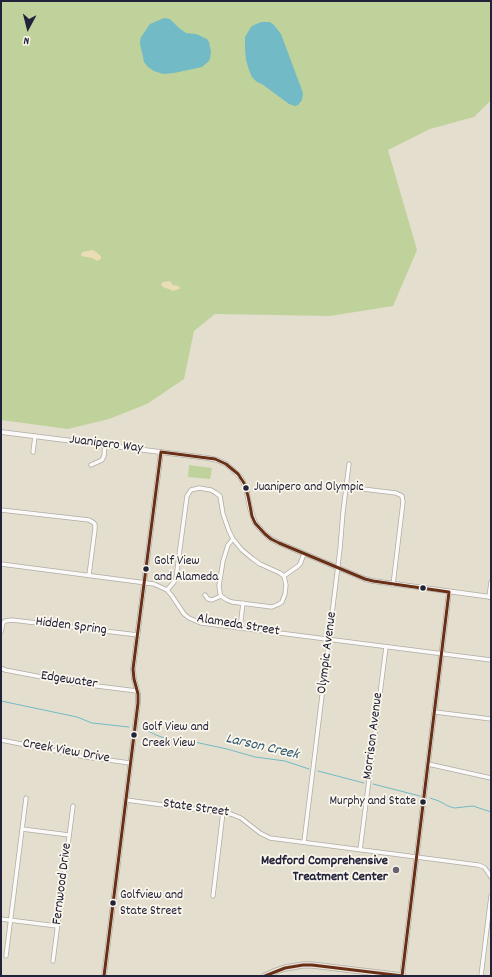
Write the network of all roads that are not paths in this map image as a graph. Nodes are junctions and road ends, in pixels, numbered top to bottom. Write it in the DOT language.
graph roads {
  1 [pos="1,432"];
  2 [pos="35,436"];
  3 [pos="105,444"];
  4 [pos="33,452"];
  5 [pos="161,452"];
  6 [pos="349,464"];
  7 [pos="91,465"];
  8 [pos="346,487"];
  9 [pos="1,510"];
  10 [pos="233,539"];
  11 [pos="304,554"];
  12 [pos="1,564"];
  13 [pos="338,568"];
  14 [pos="89,575"];
  15 [pos="284,576"];
  16 [pos="144,582"];
  17 [pos="491,582"];
  18 [pos="393,584"];
  19 [pos="167,590"];
  20 [pos="449,592"];
  21 [pos="205,595"];
  22 [pos="221,596"];
  23 [pos="490,597"];
  24 [pos="243,603"];
  25 [pos="240,628"];
  26 [pos="1,632"];
  27 [pos="138,635"];
  28 [pos="329,640"];
  29 [pos="386,647"];
  30 [pos="442,654"];
  31 [pos="491,660"];
  32 [pos="1,668"];
  33 [pos="137,691"];
  34 [pos="435,712"];
  35 [pos="491,719"];
  36 [pos="1,740"];
  37 [pos="130,763"];
  38 [pos="428,764"];
  39 [pos="491,778"];
  40 [pos="26,798"];
  41 [pos="126,800"];
  42 [pos="73,806"];
  43 [pos="223,812"];
  44 [pos="22,829"];
  45 [pos="69,835"];
  46 [pos="304,842"];
  47 [pos="360,850"];
  48 [pos="417,857"];
  49 [pos="491,877"];
  50 [pos="213,896"];
  51 [pos="491,896"];
  52 [pos="491,900"];
  53 [pos="1,919"];
  54 [pos="11,920"];
  55 [pos="58,926"];
  56 [pos="6,956"];
  57 [pos="53,961"];
  58 [pos="104,976"];
  59 [pos="265,976"];
  60 [pos="402,976"];
  61 [pos="481,976"];
  1 -- 2 [label="street, Juanipero Way"];
  2 -- 3 [label="street, Juanipero Way"];
  2 -- 4 [label="street"];
  3 -- 5 [label="street, Juanipero Way"];
  3 -- 7 [label="street"];
  5 -- 11 [label="street, Juanipero Way"];
  5 -- 16 [label="street"];
  6 -- 8 [label="street, Olympic Avenue"];
  8 -- 13 [label="street, Olympic Avenue"];
  8 -- 18 [label="street"];
  9 -- 14 [label="street"];
  10 -- 15 [label="street"];
  10 -- 19 [label="street"];
  10 -- 22 [label="street"];
  11 -- 13 [label="street, Juanipero Way"];
  11 -- 15 [label="street"];
  12 -- 14 [label="street"];
  13 -- 18 [label="street, Juanipero Way"];
  13 -- 28 [label="street, Olympic Avenue"];
  14 -- 16 [label="street"];
  15 -- 24 [label="street"];
  16 -- 19 [label="street"];
  16 -- 27 [label="street"];
  17 -- 23 [label="street"];
  18 -- 20 [label="street, Juanipero Way"];
  19 -- 25 [label="street, Alameda Street"];
  20 -- 23 [label="street, Juanipero Way"];
  20 -- 30 [label="street"];
  21 -- 22 [label="street"];
  22 -- 24 [label="street"];
  24 -- 25 [label="street"];
  25 -- 28 [label="street, Alameda Street"];
  26 -- 27 [label="street, Hidden Spring"];
  27 -- 33 [label="street"];
  28 -- 29 [label="street, Alameda Street"];
  28 -- 46 [label="street, Olympic Avenue"];
  29 -- 30 [label="street, Alameda Street"];
  29 -- 47 [label="street, Morrison Avenue"];
  30 -- 31 [label="street, Alameda Street"];
  30 -- 34 [label="street"];
  32 -- 33 [label="street, Edgewater"];
  33 -- 37 [label="street"];
  34 -- 35 [label="street"];
  34 -- 38 [label="street"];
  36 -- 37 [label="street, Creek View Drive"];
  37 -- 41 [label="street"];
  38 -- 39 [label="street"];
  38 -- 48 [label="street"];
  40 -- 44 [label="street"];
  41 -- 43 [label="street, State Street"];
  41 -- 58 [label="street"];
  42 -- 45 [label="street, Fernwood Drive"];
  43 -- 46 [label="street, State Street"];
  43 -- 50 [label="street"];
  44 -- 45 [label="street"];
  44 -- 54 [label="street"];
  45 -- 55 [label="street, Fernwood Drive"];
  46 -- 47 [label="street, State Street"];
  47 -- 48 [label="street, State Street"];
  48 -- 49 [label="street, State Street"];
  48 -- 60 [label="street"];
  51 -- 52 [label="street"];
  52 -- 61 [label="street"];
  53 -- 54 [label="street"];
  54 -- 55 [label="street"];
  54 -- 56 [label="street"];
  55 -- 57 [label="street, Fernwood Drive"];
  59 -- 60 [label="main road"];
}
